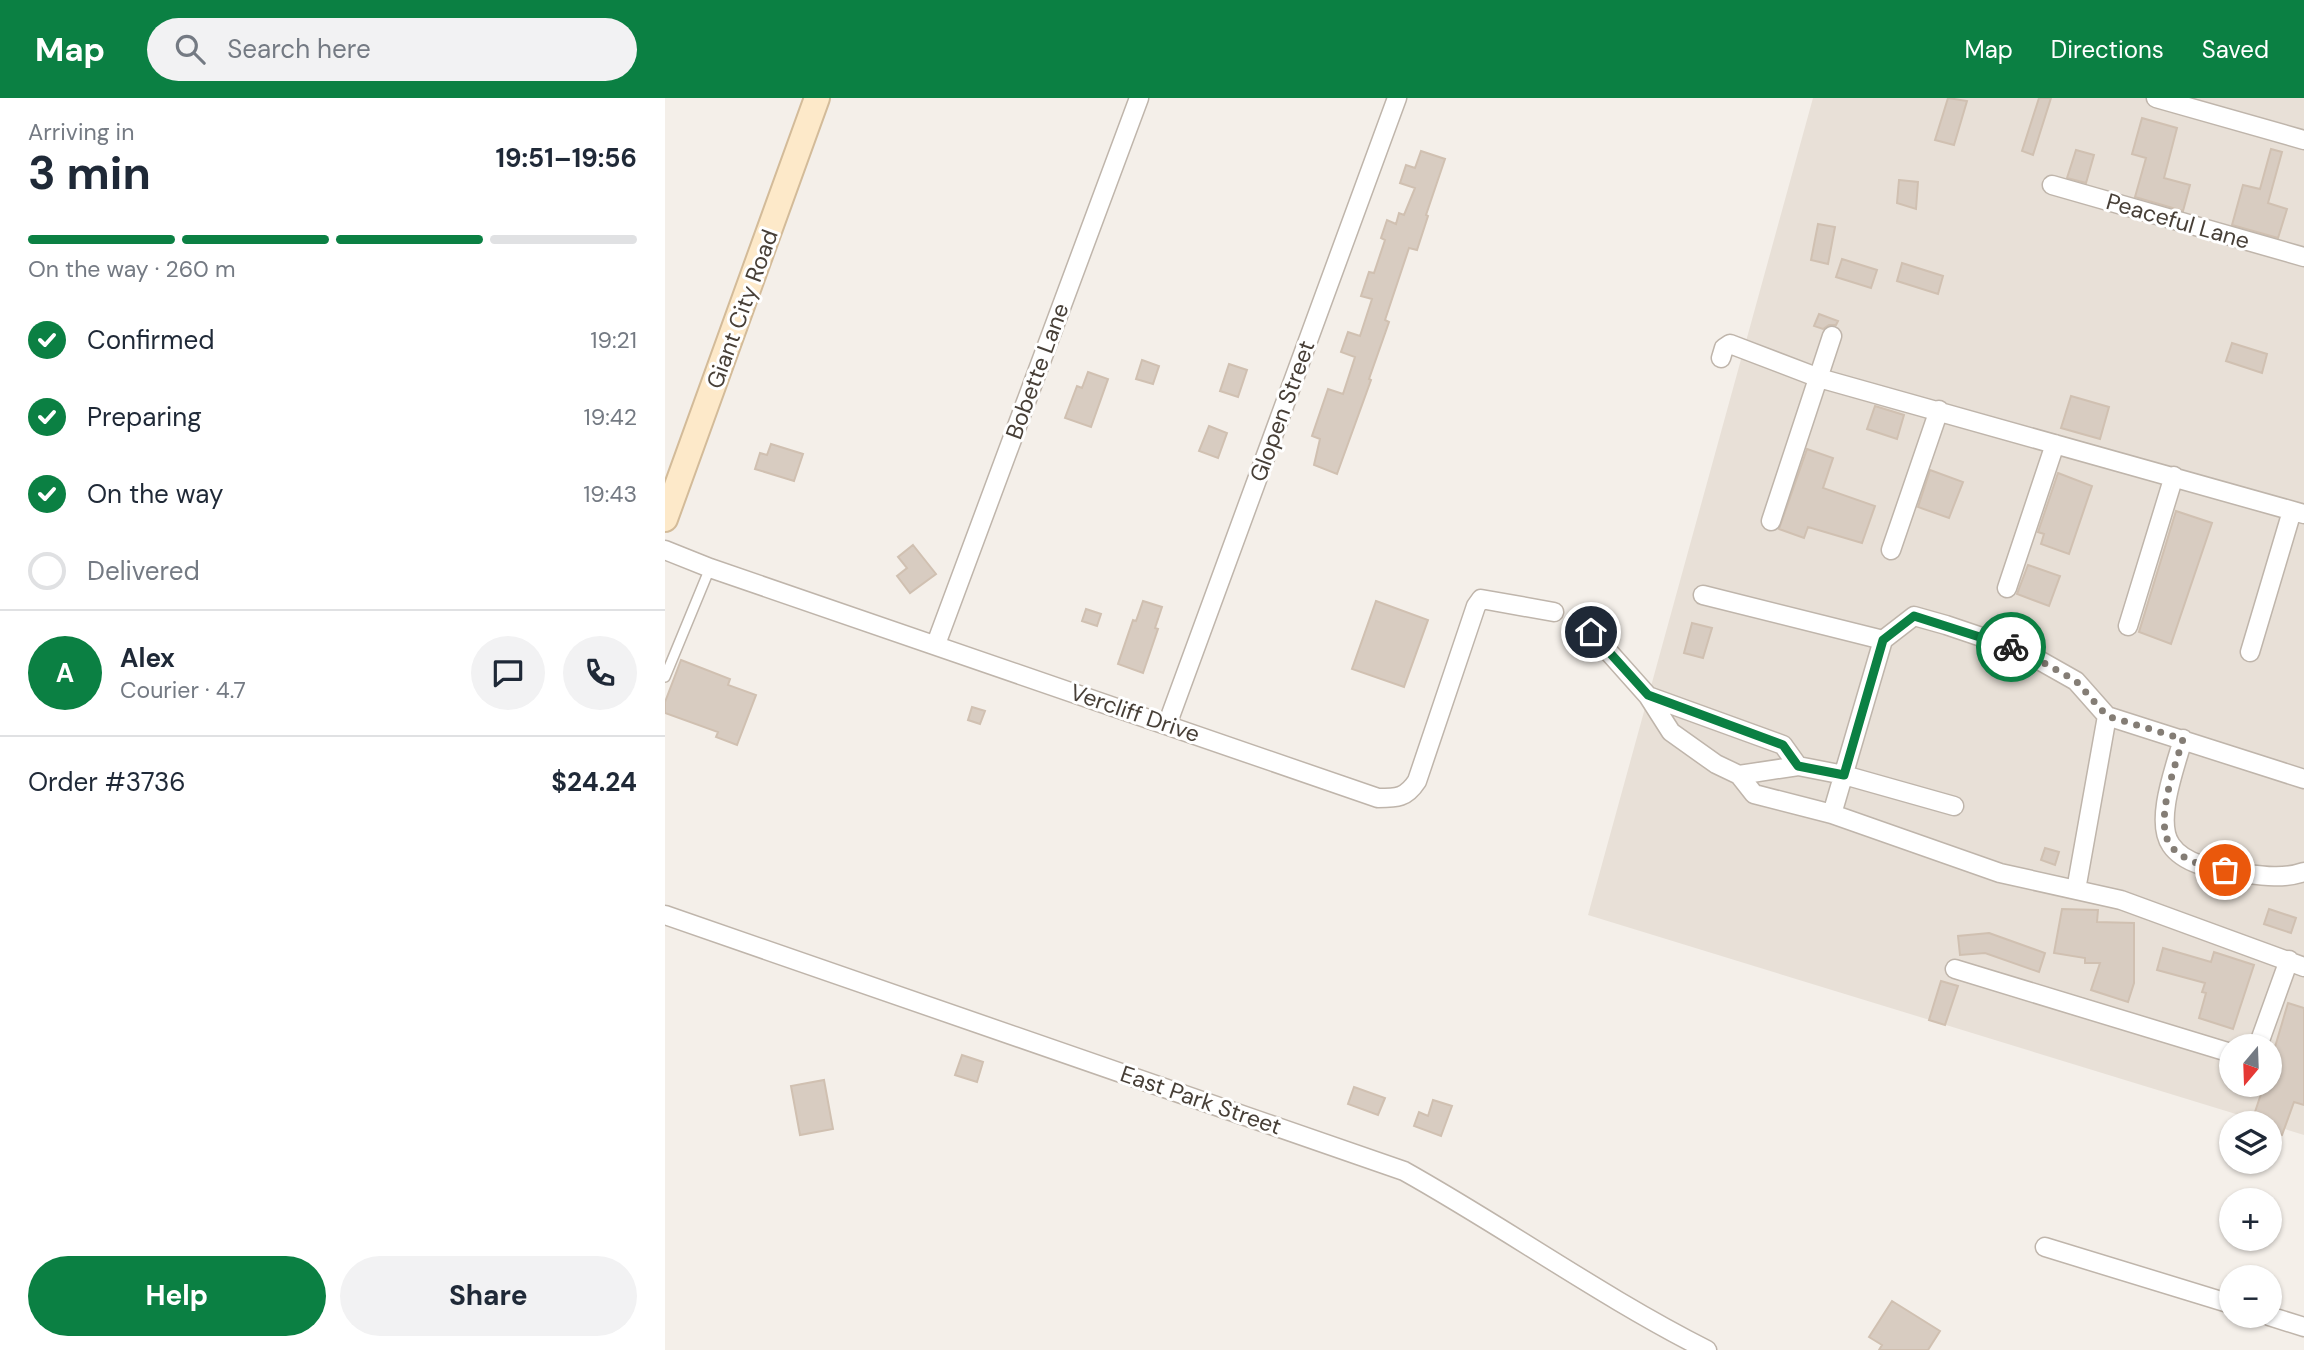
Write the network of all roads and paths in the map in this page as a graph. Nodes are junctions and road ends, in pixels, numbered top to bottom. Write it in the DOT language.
graph roads {
  1 [pos="817,98"];
  2 [pos="1139,98"];
  3 [pos="1397,98"];
  4 [pos="2156,98"];
  5 [pos="2304,141"];
  6 [pos="2052,185"];
  7 [pos="2304,257"];
  8 [pos="1832,336"];
  9 [pos="1721,358"];
  10 [pos="1819,377"];
  11 [pos="1939,410"];
  12 [pos="2055,444"];
  13 [pos="2174,476"];
  14 [pos="2298,512"];
  15 [pos="665,519"];
  16 [pos="1771,521"];
  17 [pos="665,550"];
  18 [pos="1891,550"];
  19 [pos="710,568"];
  20 [pos="2007,588"];
  21 [pos="1703,595"];
  22 [pos="1554,612"];
  23 [pos="2128,626"];
  24 [pos="1591,632"];
  25 [pos="1883,640"];
  26 [pos="936,644"];
  27 [pos="2249,653"];
  28 [pos="665,677"];
  29 [pos="1648,695"];
  30 [pos="2107,716"];
  31 [pos="1167,724"];
  32 [pos="2183,739"];
  33 [pos="1798,766"];
  34 [pos="1739,775"];
  35 [pos="1844,775"];
  36 [pos="2304,779"];
  37 [pos="1954,806"];
  38 [pos="1832,814"];
  39 [pos="2304,872"];
  40 [pos="2076,890"];
  41 [pos="665,915"];
  42 [pos="2297,964"];
  43 [pos="1955,969"];
  44 [pos="2264,1034"];
  45 [pos="2219,1049"];
  46 [pos="2045,1247"];
  47 [pos="2219,1300"];
  48 [pos="2282,1320"];
  49 [pos="2304,1327"];
  50 [pos="1707,1350"];
  1 -- 15 [label="street, Giant City Road"];
  2 -- 26 [label="street, Bobette Lane"];
  3 -- 31 [label="street, Glopen Street"];
  4 -- 5 [label="street"];
  6 -- 7 [label="street, Peaceful Lane"];
  8 -- 10 [label="street"];
  9 -- 10 [label="street"];
  10 -- 11 [label="street"];
  10 -- 16 [label="street"];
  11 -- 12 [label="street"];
  11 -- 18 [label="street"];
  12 -- 13 [label="street"];
  12 -- 20 [label="street"];
  13 -- 14 [label="street"];
  13 -- 23 [label="street"];
  14 -- 27 [label="street"];
  17 -- 19 [label="street, Vercliff Drive"];
  19 -- 26 [label="street, Vercliff Drive"];
  19 -- 28 [label="lane"];
  21 -- 25 [label="street"];
  22 -- 31 [label="street, Vercliff Drive"];
  24 -- 29 [label="street"];
  25 -- 30 [label="street"];
  25 -- 35 [label="street"];
  26 -- 31 [label="street, Vercliff Drive"];
  29 -- 33 [label="street"];
  29 -- 34 [label="street"];
  30 -- 32 [label="street"];
  30 -- 40 [label="street"];
  32 -- 36 [label="street"];
  32 -- 39 [label="street"];
  33 -- 34 [label="street"];
  33 -- 35 [label="street"];
  34 -- 38 [label="street"];
  35 -- 37 [label="street"];
  35 -- 38 [label="street"];
  38 -- 40 [label="street"];
  40 -- 42 [label="street"];
  41 -- 50 [label="street, East Park Street"];
  42 -- 44 [label="street"];
  43 -- 45 [label="street"];
  46 -- 47 [label="street"];
  48 -- 49 [label="street"];
}
